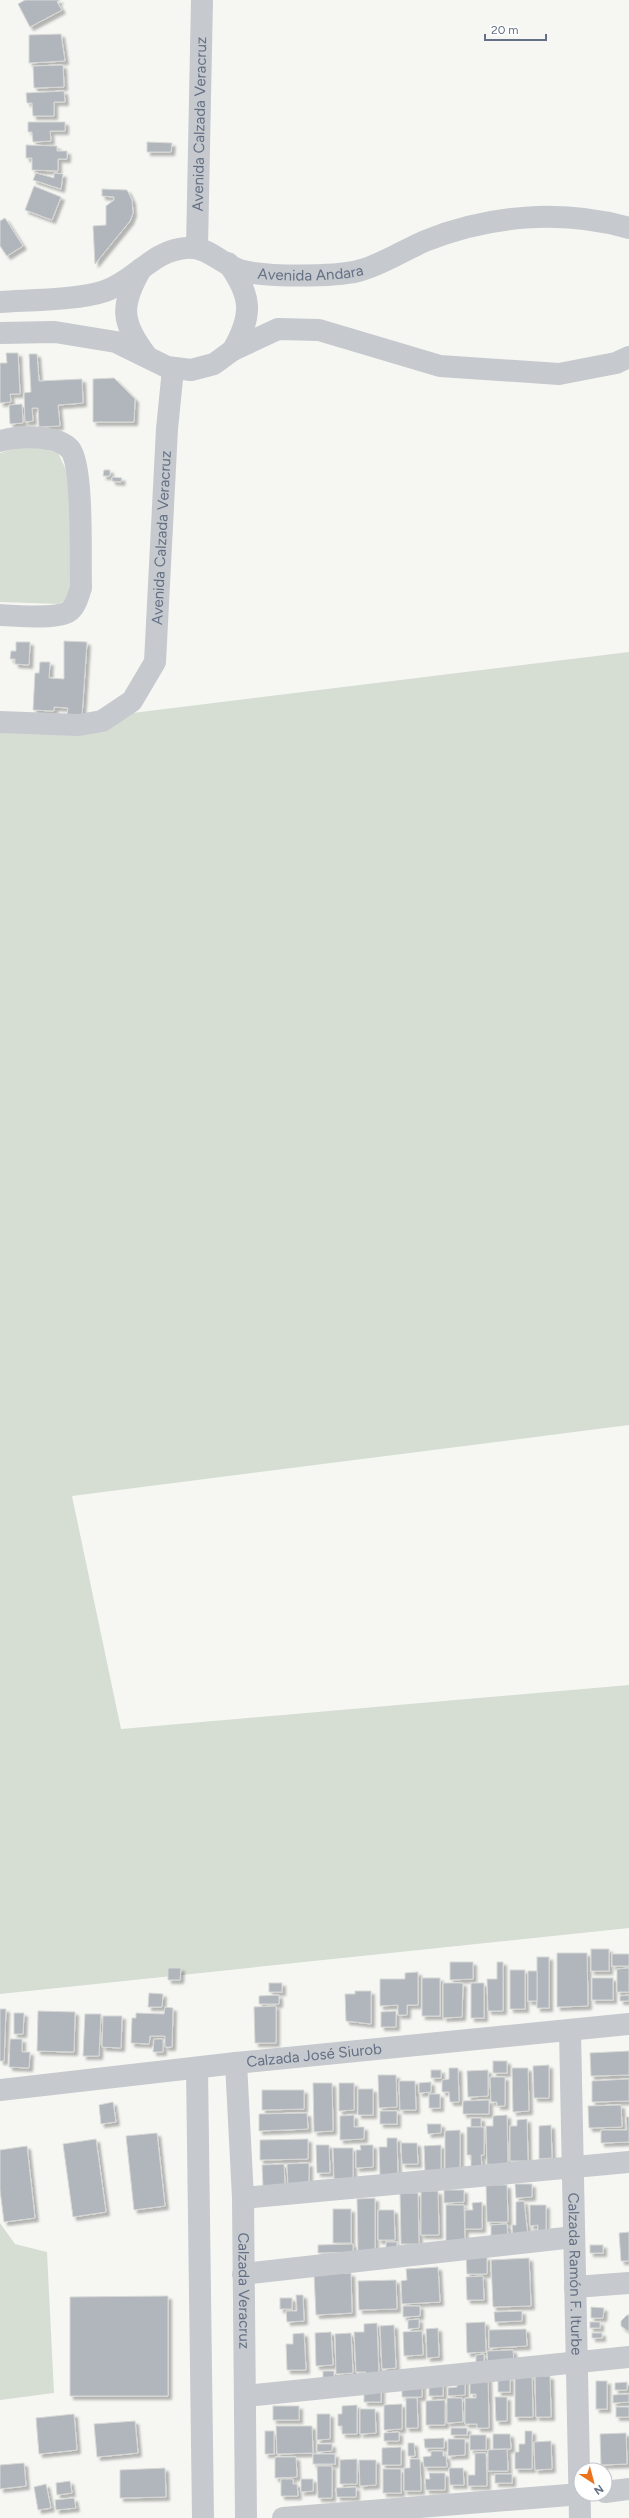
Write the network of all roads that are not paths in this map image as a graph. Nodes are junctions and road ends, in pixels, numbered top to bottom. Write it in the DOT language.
graph roads {
  1 [pos="202,0"];
  2 [pos="629,228"];
  3 [pos="197,248"];
  4 [pos="228,263"];
  5 [pos="141,269"];
  6 [pos="0,302"];
  7 [pos="0,333"];
  8 [pos="233,350"];
  9 [pos="146,355"];
  10 [pos="629,357"];
  11 [pos="173,369"];
  12 [pos="0,441"];
  13 [pos="0,615"];
  14 [pos="0,722"];
  15 [pos="629,2024"];
  16 [pos="570,2031"];
  17 [pos="236,2063"];
  18 [pos="196,2068"];
  19 [pos="0,2090"];
  20 [pos="629,2162"];
  21 [pos="572,2167"];
  22 [pos="243,2198"];
  23 [pos="574,2237"];
  24 [pos="243,2274"];
  25 [pos="629,2282"];
  26 [pos="575,2287"];
  27 [pos="629,2357"];
  28 [pos="577,2361"];
  29 [pos="245,2396"];
  30 [pos="580,2462"];
  31 [pos="629,2489"];
  32 [pos="613,2491"];
  33 [pos="573,2495"];
  34 [pos="581,2502"];
  35 [pos="203,2518"];
  36 [pos="246,2518"];
  37 [pos="282,2518"];
  38 [pos="580,2518"];
  1 -- 3 [label="street, Avenida Calzada Veracruz"];
  2 -- 4 [label="street, Avenida Andara"];
  3 -- 4 [label="street, Avenida Andara"];
  3 -- 5 [label="street"];
  4 -- 8 [label="street"];
  5 -- 6 [label="street"];
  5 -- 9 [label="street"];
  7 -- 9 [label="street"];
  8 -- 10 [label="street"];
  8 -- 11 [label="street"];
  9 -- 11 [label="street"];
  11 -- 14 [label="street, Avenida Calzada Veracruz"];
  12 -- 13 [label="street"];
  15 -- 16 [label="street, Calzada José Siurob"];
  16 -- 17 [label="street, Calzada José Siurob"];
  16 -- 21 [label="street, Calzada Ramón F. Iturbe"];
  17 -- 18 [label="street, Calzada José Siurob"];
  17 -- 22 [label="street, Calzada Veracruz"];
  18 -- 19 [label="street, Calzada José Siurob"];
  18 -- 35 [label="street"];
  20 -- 21 [label="street"];
  21 -- 22 [label="street"];
  21 -- 23 [label="street, Calzada Ramón F. Iturbe"];
  22 -- 24 [label="street, Calzada Veracruz"];
  23 -- 24 [label="street"];
  23 -- 26 [label="street, Calzada Ramón F. Iturbe"];
  24 -- 29 [label="street, Calzada Veracruz"];
  25 -- 26 [label="street"];
  26 -- 28 [label="street, Calzada Ramón F. Iturbe"];
  27 -- 28 [label="street"];
  28 -- 29 [label="street"];
  28 -- 30 [label="street, Calzada Ramón F. Iturbe"];
  29 -- 36 [label="street, Calzada Veracruz"];
  31 -- 32 [label="street"];
  33 -- 37 [label="street"];
  34 -- 38 [label="street, Calzada Ramón F. Iturbe"];
}
